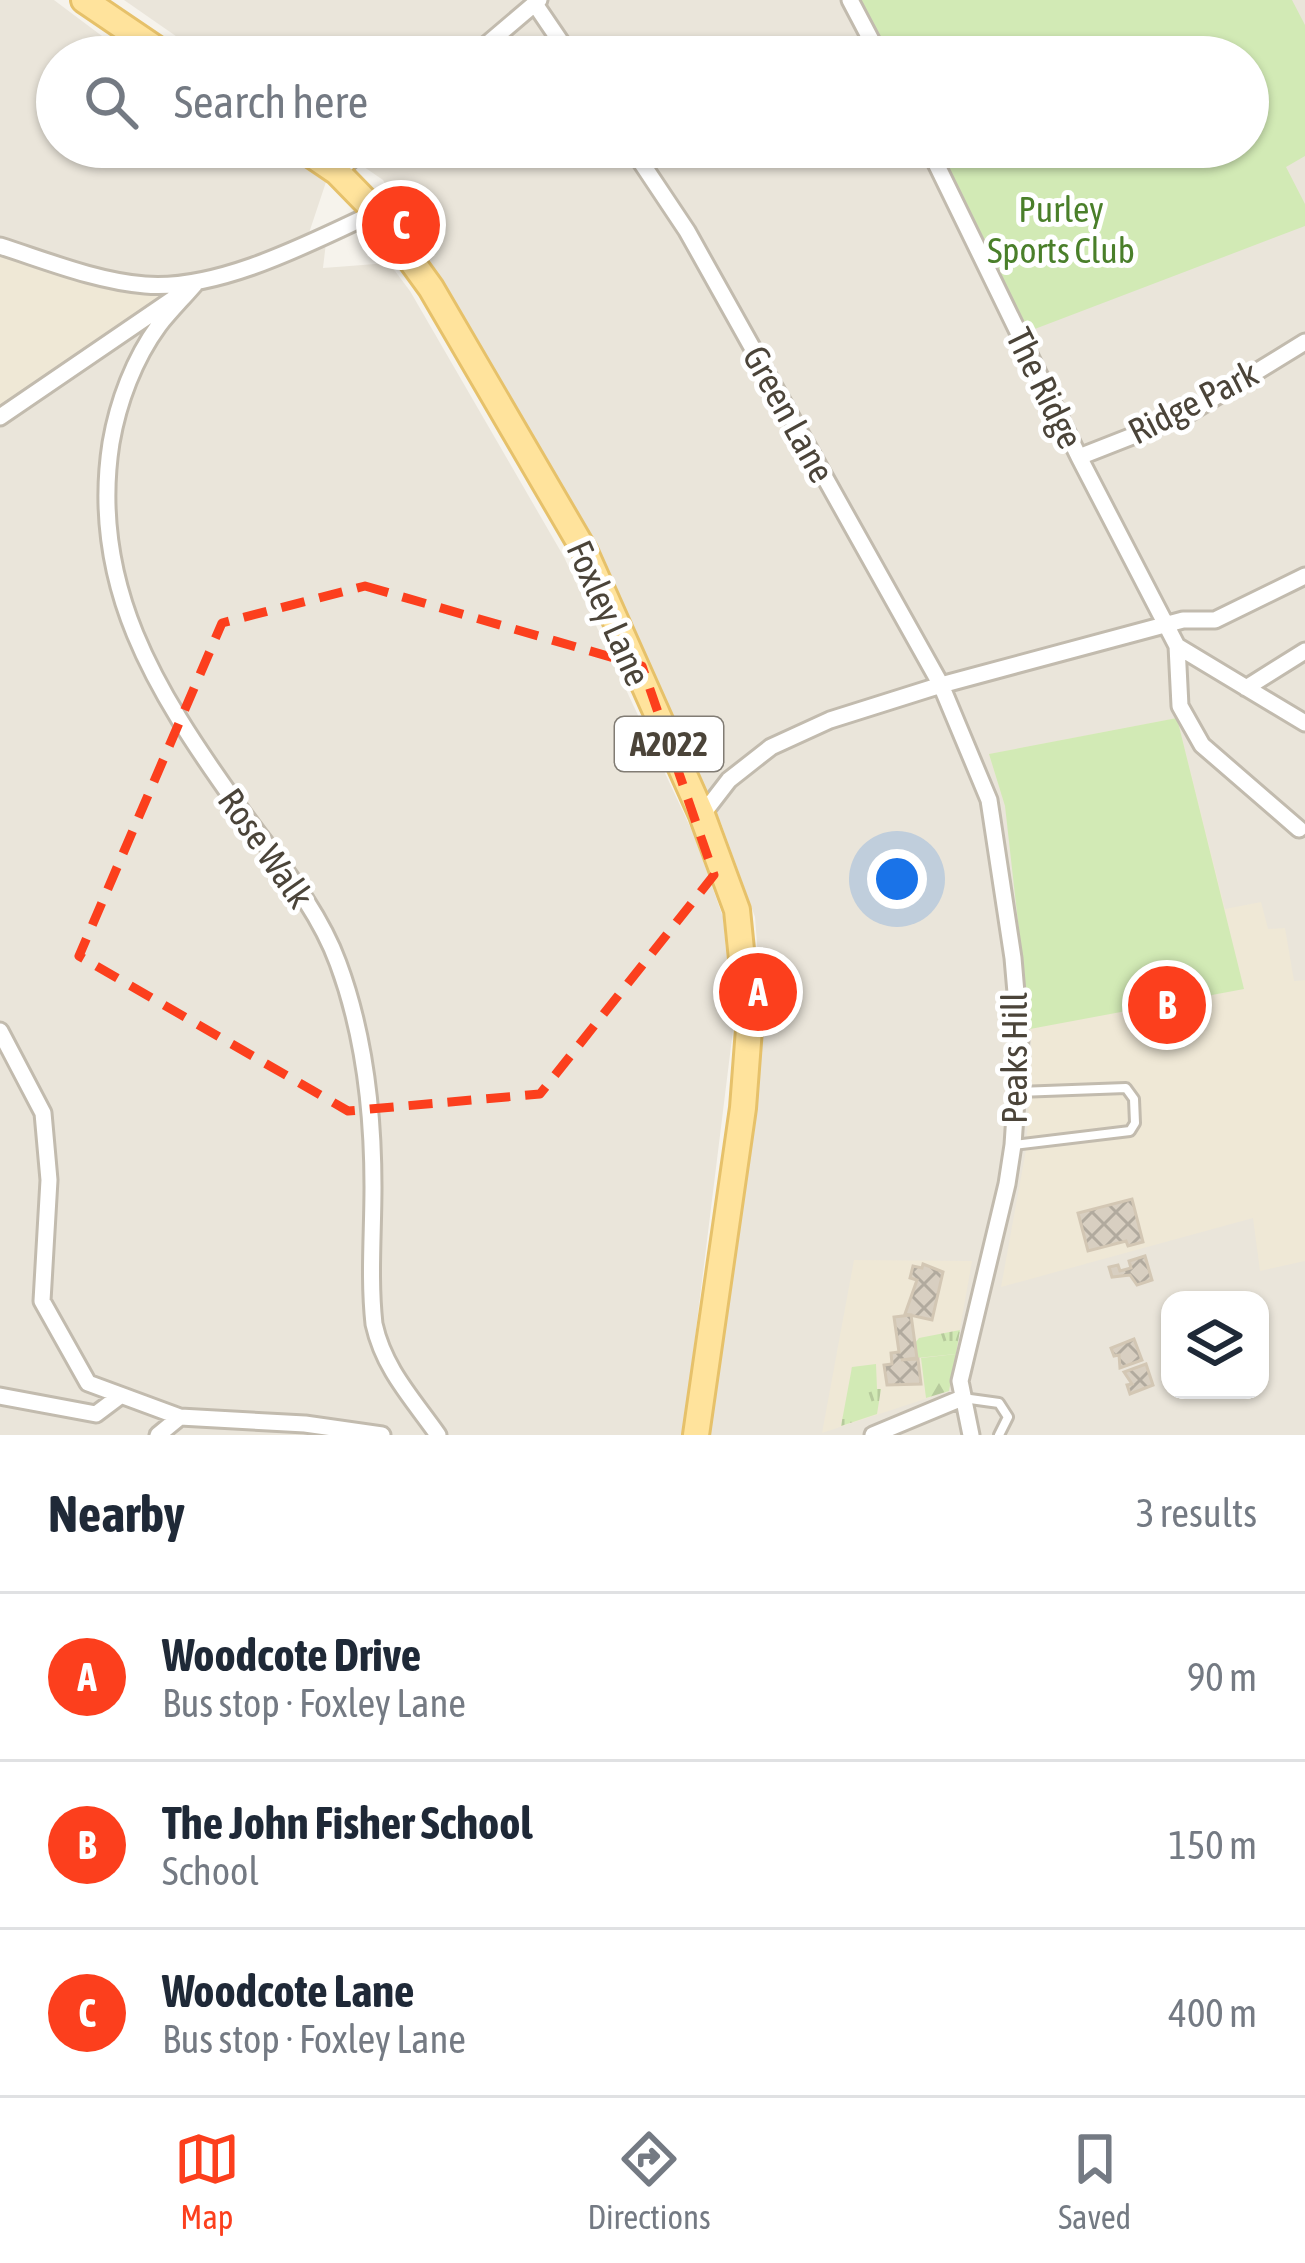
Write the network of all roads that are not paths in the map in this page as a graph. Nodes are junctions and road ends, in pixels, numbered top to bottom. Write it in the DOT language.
graph roads {
  1 [pos="83,0"];
  2 [pos="850,0"];
  3 [pos="537,2"];
  4 [pos="137,36"];
  5 [pos="497,36"];
  6 [pos="558,36"];
  7 [pos="869,36"];
  8 [pos="331,168"];
  9 [pos="342,168"];
  10 [pos="645,168"];
  11 [pos="938,168"];
  12 [pos="337,172"];
  13 [pos="376,212"];
  14 [pos="0,246"];
  15 [pos="195,284"];
  16 [pos="1305,342"];
  17 [pos="0,417"];
  18 [pos="1078,457"];
  19 [pos="1305,576"];
  20 [pos="1167,626"];
  21 [pos="1177,646"];
  22 [pos="1305,651"];
  23 [pos="941,686"];
  24 [pos="1246,688"];
  25 [pos="1305,723"];
  26 [pos="702,815"];
  27 [pos="1299,829"];
  28 [pos="0,1030"];
  29 [pos="1016,1092"];
  30 [pos="1013,1145"];
  31 [pos="0,1396"];
  32 [pos="120,1396"];
  33 [pos="962,1398"];
  34 [pos="180,1417"];
  35 [pos="158,1435"];
  36 [pos="382,1435"];
  37 [pos="438,1435"];
  38 [pos="696,1435"];
  39 [pos="873,1435"];
  40 [pos="970,1435"];
  41 [pos="999,1435"];
  1 -- 4 [label="main road"];
  2 -- 7 [label="street"];
  3 -- 5 [label="street"];
  3 -- 6 [label="street"];
  8 -- 12 [label="main road, Foxley Lane / A2022"];
  9 -- 12 [label="street"];
  10 -- 23 [label="street, Green Lane"];
  11 -- 18 [label="street, The Ridge"];
  12 -- 13 [label="main road, Foxley Lane / A2022"];
  13 -- 15 [label="street"];
  13 -- 26 [label="main road, Foxley Lane / A2022"];
  14 -- 15 [label="street"];
  15 -- 17 [label="street"];
  15 -- 37 [label="street, Rose Walk"];
  16 -- 18 [label="street, Ridge Park"];
  18 -- 20 [label="street, The Ridge"];
  19 -- 20 [label="street"];
  20 -- 21 [label="street, The Ridge"];
  20 -- 23 [label="street"];
  21 -- 24 [label="street"];
  21 -- 27 [label="street"];
  22 -- 24 [label="street"];
  23 -- 26 [label="street"];
  23 -- 29 [label="street, Peaks Hill"];
  24 -- 25 [label="street"];
  26 -- 38 [label="main road, Foxley Lane / A2022"];
  28 -- 32 [label="street"];
  29 -- 30 [label="street, Peaks Hill"];
  29 -- 30 [label="lane"];
  30 -- 33 [label="street, Peaks Hill"];
  31 -- 32 [label="street"];
  32 -- 34 [label="street"];
  33 -- 39 [label="street"];
  33 -- 40 [label="street, Peaks Hill"];
  33 -- 41 [label="lane"];
  34 -- 35 [label="street"];
  34 -- 36 [label="street"];
}
